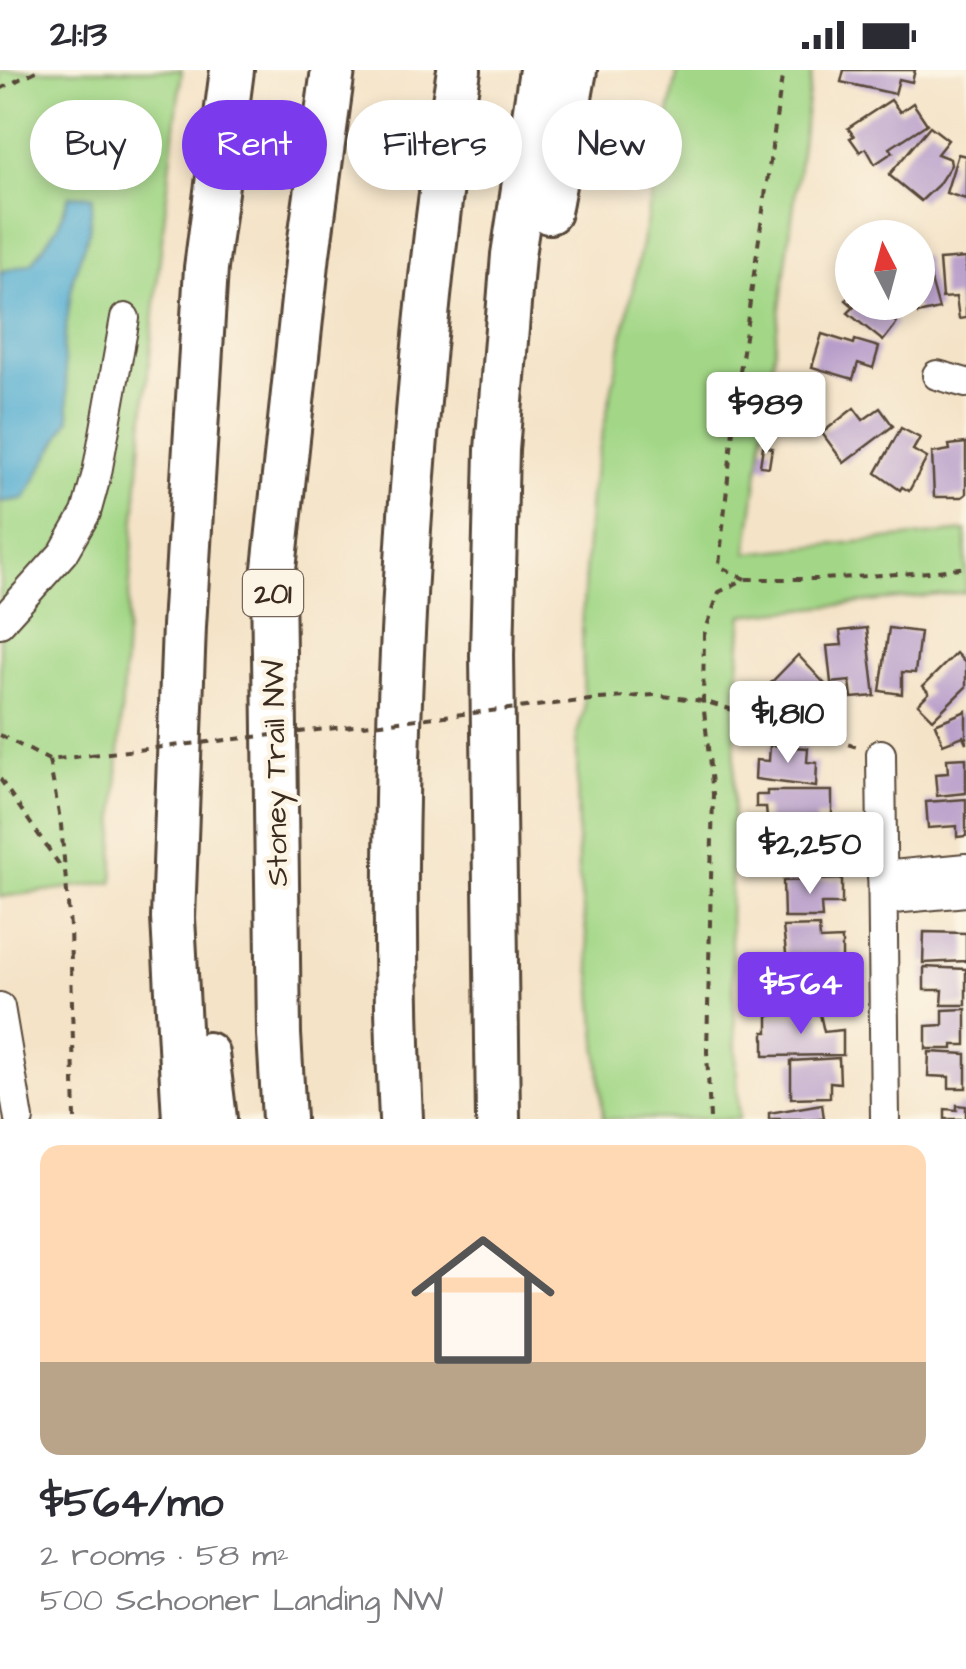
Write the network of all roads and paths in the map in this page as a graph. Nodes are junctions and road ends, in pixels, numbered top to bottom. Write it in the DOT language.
graph roads {
  1 [pos="38,70"];
  2 [pos="232,70"];
  3 [pos="333,70"];
  4 [pos="458,70"];
  5 [pos="541,70"];
  6 [pos="575,70"];
  7 [pos="783,70"];
  8 [pos="0,89"];
  9 [pos="125,318"];
  10 [pos="937,375"];
  11 [pos="966,382"];
  12 [pos="495,548"];
  13 [pos="966,567"];
  14 [pos="745,579"];
  15 [pos="0,623"];
  16 [pos="703,701"];
  17 [pos="0,735"];
  18 [pos="881,754"];
  19 [pos="50,760"];
  20 [pos="0,779"];
  21 [pos="178,785"];
  22 [pos="966,868"];
  23 [pos="63,870"];
  24 [pos="882,888"];
  25 [pos="966,892"];
  26 [pos="0,1007"];
  27 [pos="19,1119"];
  28 [pos="75,1119"];
  29 [pos="184,1119"];
  30 [pos="214,1119"];
  31 [pos="284,1119"];
  32 [pos="401,1119"];
  33 [pos="498,1119"];
  34 [pos="710,1119"];
  35 [pos="885,1119"];
  1 -- 8 [label="path"];
  2 -- 21 [label="highway"];
  3 -- 31 [label="highway, Stoney Trail NW / 201"];
  4 -- 32 [label="highway"];
  5 -- 12 [label="highway"];
  6 -- 12 [label="highway"];
  7 -- 14 [label="path"];
  9 -- 15 [label="street"];
  10 -- 11 [label="street"];
  12 -- 33 [label="highway"];
  13 -- 14 [label="path"];
  14 -- 16 [label="path"];
  16 -- 18 [label="path"];
  16 -- 19 [label="path, bridge"];
  16 -- 34 [label="path"];
  17 -- 19 [label="path"];
  18 -- 24 [label="street"];
  19 -- 23 [label="path"];
  20 -- 23 [label="path"];
  21 -- 29 [label="highway"];
  21 -- 30 [label="highway"];
  22 -- 24 [label="street"];
  23 -- 28 [label="path"];
  24 -- 25 [label="street"];
  24 -- 35 [label="street"];
  26 -- 27 [label="street"];
}
